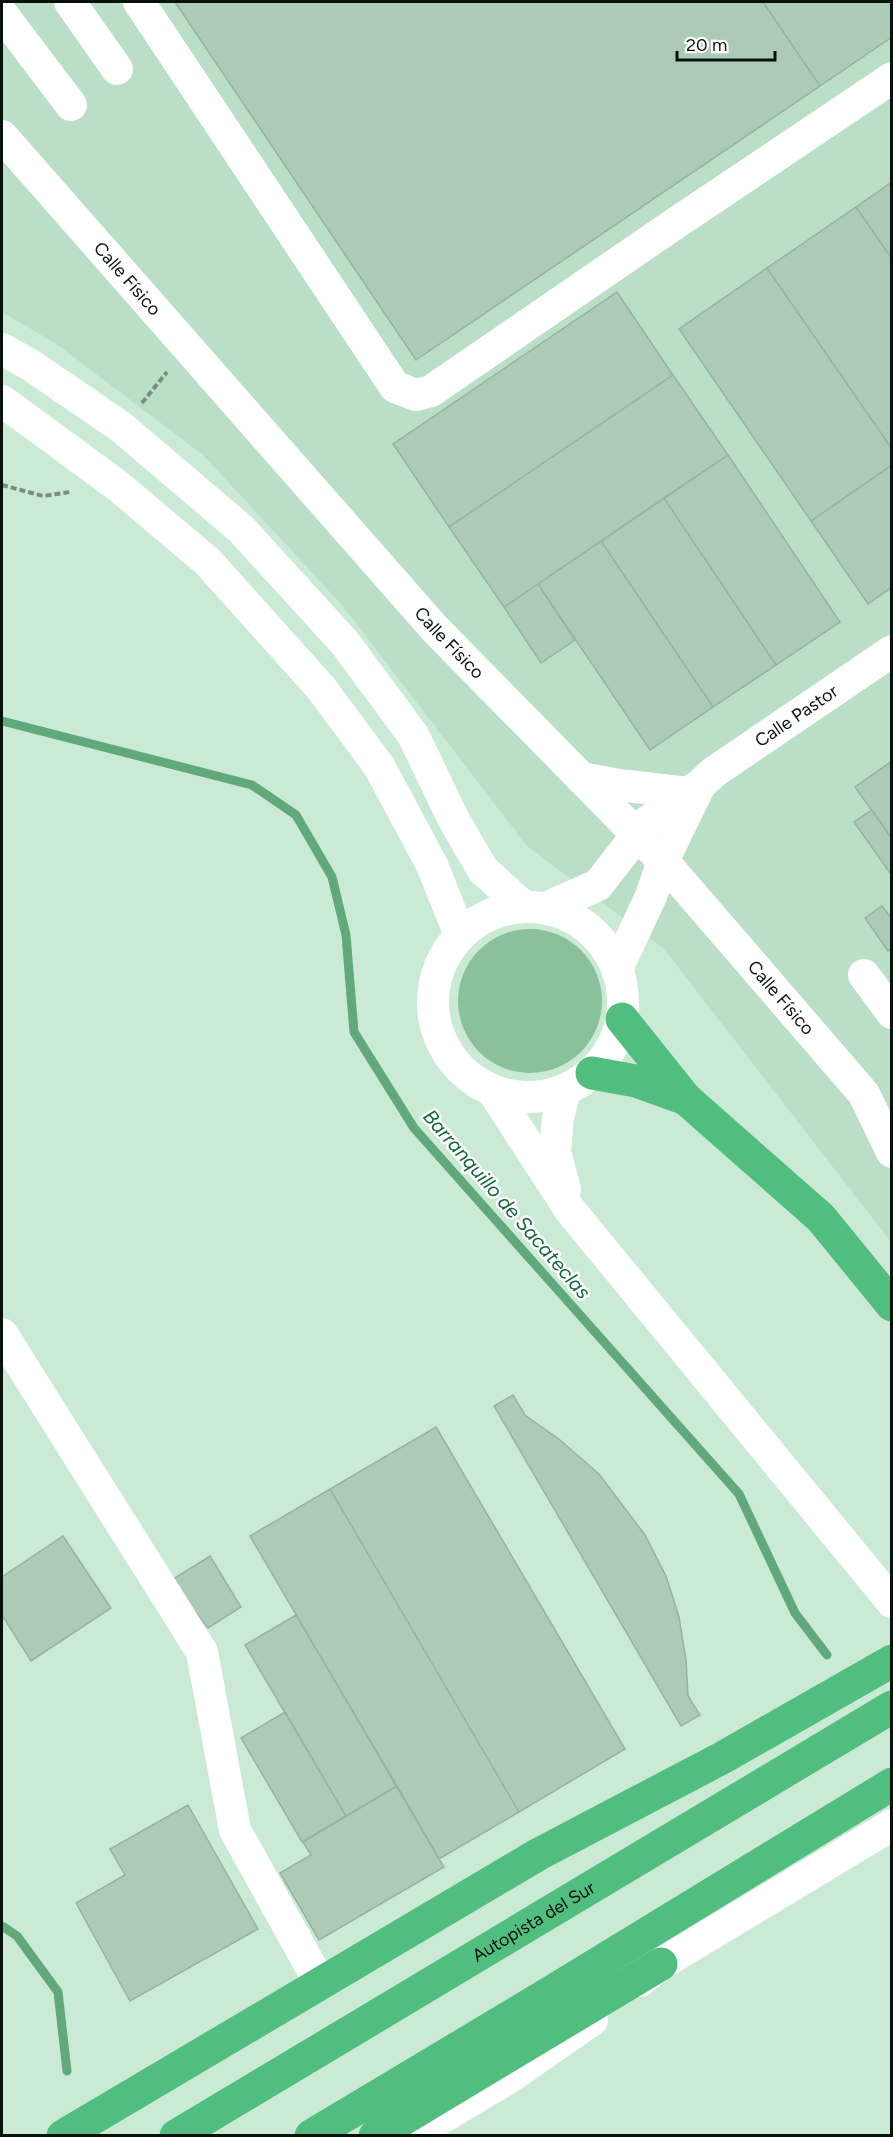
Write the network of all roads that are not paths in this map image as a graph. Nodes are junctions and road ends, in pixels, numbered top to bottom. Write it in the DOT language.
graph roads {
  1 [pos="70,2"];
  2 [pos="138,2"];
  3 [pos="2,14"];
  4 [pos="117,69"];
  5 [pos="891,78"];
  6 [pos="71,105"];
  7 [pos="2,135"];
  8 [pos="2,349"];
  9 [pos="2,400"];
  10 [pos="891,651"];
  11 [pos="581,778"];
  12 [pos="695,788"];
  13 [pos="636,834"];
  14 [pos="663,861"];
  15 [pos="535,907"];
  16 [pos="460,935"];
  17 [pos="617,969"];
  18 [pos="864,975"];
  19 [pos="891,1012"];
  20 [pos="622,1019"];
  21 [pos="578,1082"];
  22 [pos="493,1091"];
  23 [pos="686,1099"];
  24 [pos="891,1152"];
  25 [pos="570,1210"];
  26 [pos="891,1305"];
  27 [pos="2,1334"];
  28 [pos="891,1602"];
  29 [pos="891,1661"];
  30 [pos="891,1707"];
  31 [pos="891,1784"];
  32 [pos="891,1825"];
  33 [pos="661,1964"];
  34 [pos="320,1983"];
  35 [pos="465,2105"];
  36 [pos="63,2136"];
  37 [pos="176,2136"];
  38 [pos="311,2136"];
  39 [pos="375,2136"];
  40 [pos="411,2136"];
  41 [pos="450,2136"];
  1 -- 4 [label="street"];
  2 -- 5 [label="street"];
  3 -- 6 [label="street"];
  7 -- 11 [label="street, Calle Físico"];
  8 -- 15 [label="street"];
  9 -- 16 [label="street"];
  10 -- 12 [label="street, Calle Pastor"];
  11 -- 12 [label="street"];
  11 -- 13 [label="street, Calle Físico"];
  12 -- 13 [label="street, Calle Pastor"];
  12 -- 14 [label="street, Calle Pastor"];
  13 -- 14 [label="street, Calle Físico"];
  13 -- 15 [label="street, Calle Pastor"];
  14 -- 17 [label="street, Calle Pastor"];
  14 -- 24 [label="street, Calle Físico"];
  15 -- 16 [label="street"];
  15 -- 17 [label="street"];
  16 -- 22 [label="street"];
  17 -- 20 [label="street"];
  18 -- 19 [label="street"];
  20 -- 21 [label="street"];
  20 -- 23 [label="highway"];
  21 -- 22 [label="street"];
  21 -- 23 [label="highway"];
  21 -- 25 [label="street"];
  22 -- 25 [label="street"];
  23 -- 26 [label="highway"];
  25 -- 28 [label="street"];
  27 -- 34 [label="street"];
  29 -- 34 [label="highway"];
  30 -- 37 [label="highway, Autopista del Sur"];
  31 -- 38 [label="highway"];
  32 -- 33 [label="street"];
  33 -- 35 [label="street"];
  33 -- 39 [label="highway"];
  34 -- 36 [label="highway"];
  35 -- 40 [label="street"];
  35 -- 41 [label="street"];
}
